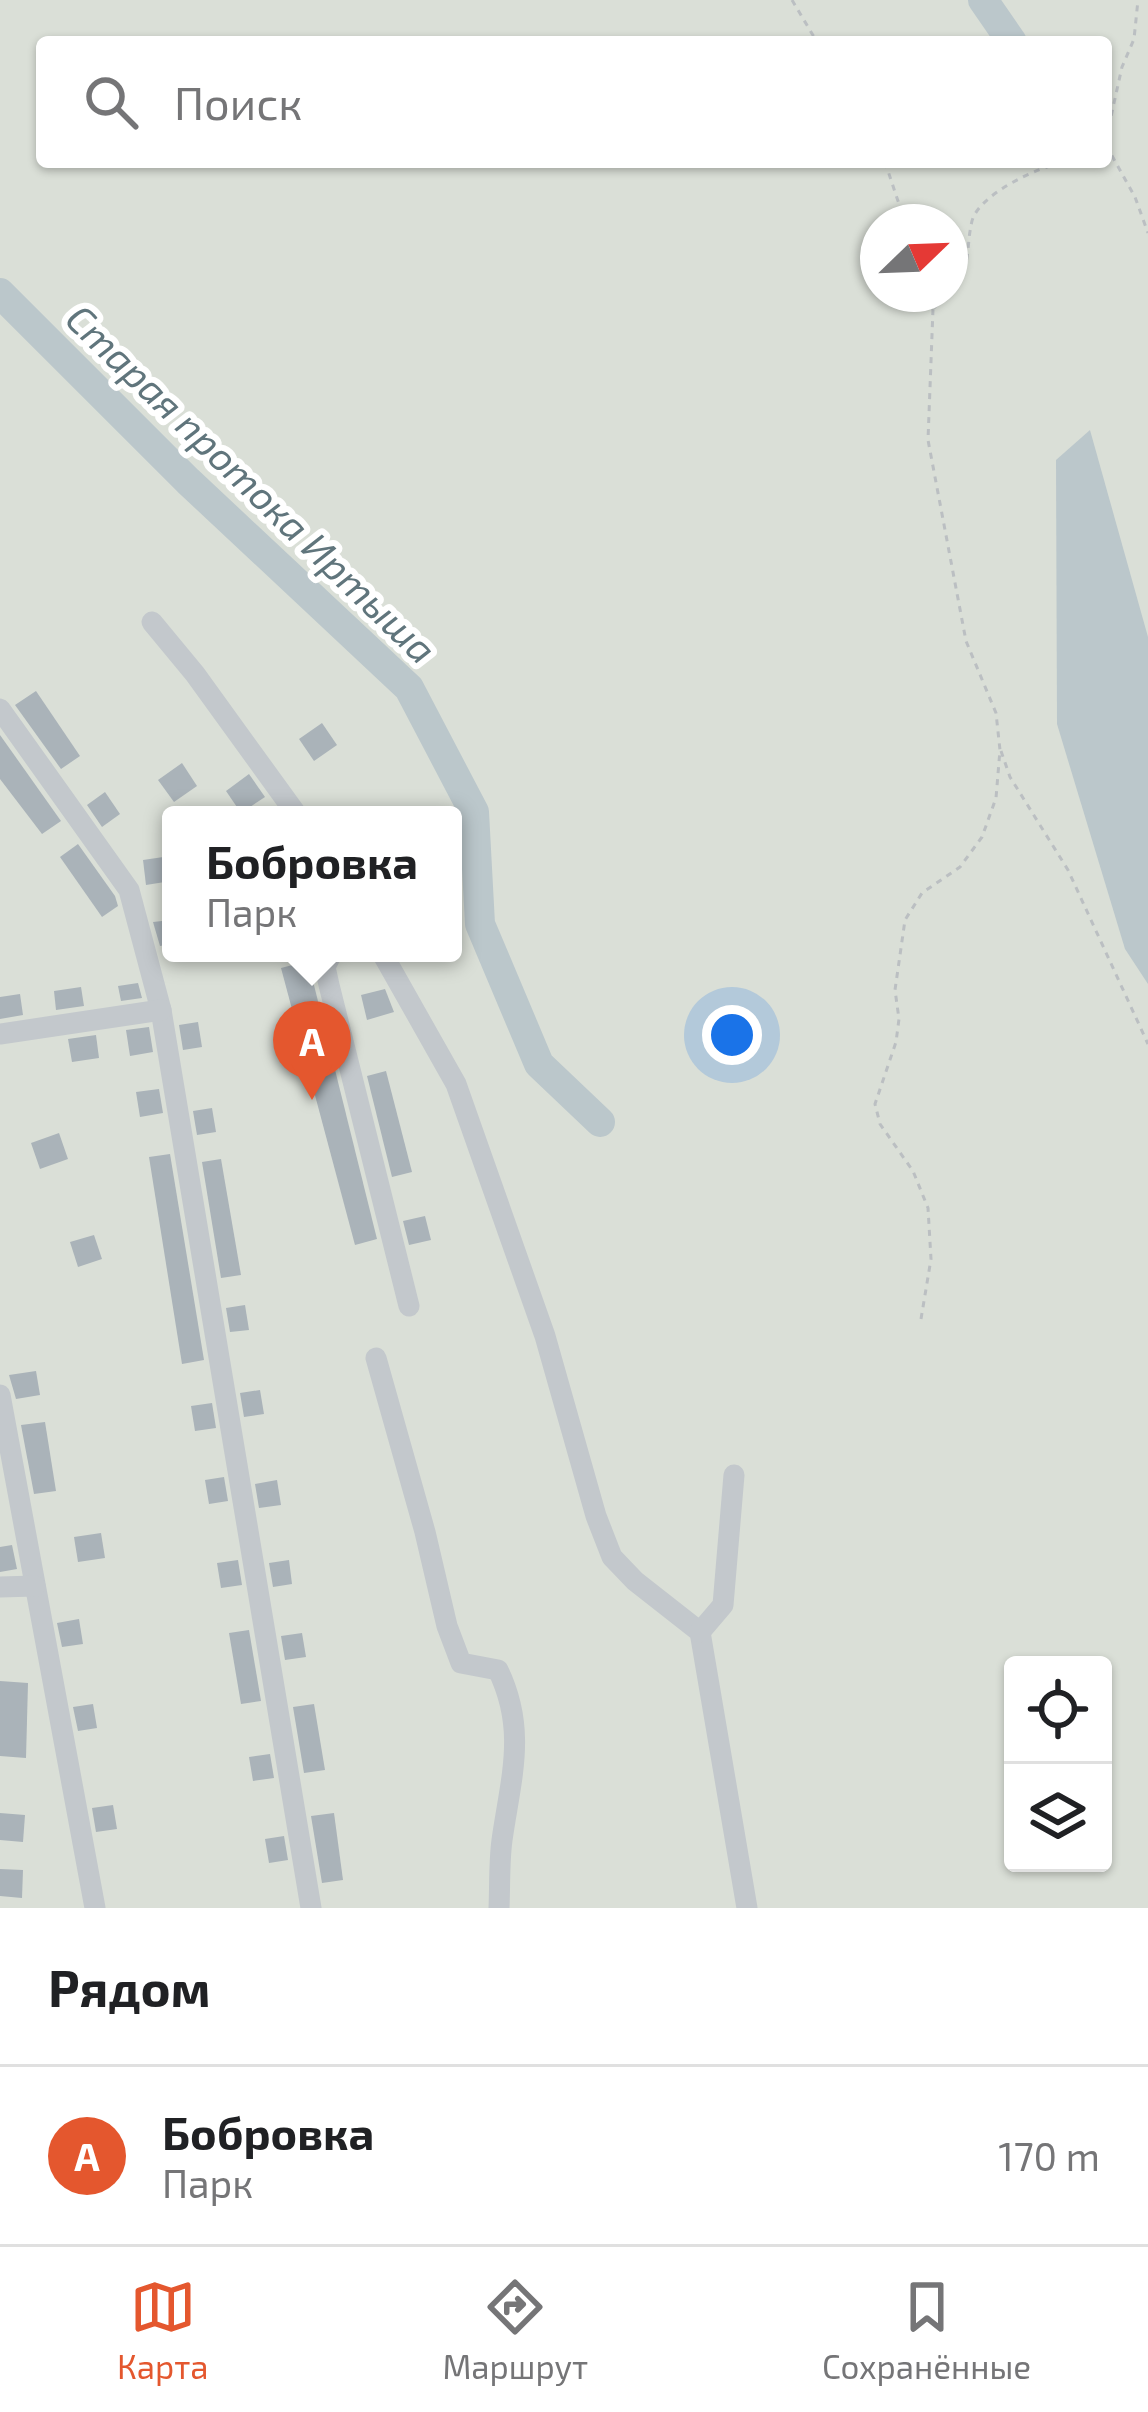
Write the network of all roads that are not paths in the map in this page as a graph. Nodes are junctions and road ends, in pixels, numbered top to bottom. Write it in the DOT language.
graph roads {
  1 [pos="152,622"];
  2 [pos="0,709"];
  3 [pos="290,806"];
  4 [pos="328,962"];
  5 [pos="387,962"];
  6 [pos="161,1010"];
  7 [pos="0,1034"];
  8 [pos="409,1306"];
  9 [pos="376,1358"];
  10 [pos="0,1395"];
  11 [pos="734,1475"];
  12 [pos="35,1586"];
  13 [pos="1,1587"];
  14 [pos="0,1600"];
  15 [pos="700,1632"];
  16 [pos="94,1908"];
  17 [pos="311,1908"];
  18 [pos="499,1908"];
  19 [pos="748,1908"];
  1 -- 3 [label="street"];
  2 -- 6 [label="street"];
  4 -- 8 [label="street"];
  5 -- 15 [label="street"];
  6 -- 7 [label="street"];
  6 -- 17 [label="street"];
  9 -- 18 [label="street"];
  10 -- 12 [label="street"];
  11 -- 15 [label="street"];
  12 -- 13 [label="street"];
  12 -- 16 [label="street"];
  13 -- 14 [label="street"];
  15 -- 19 [label="street"];
}
